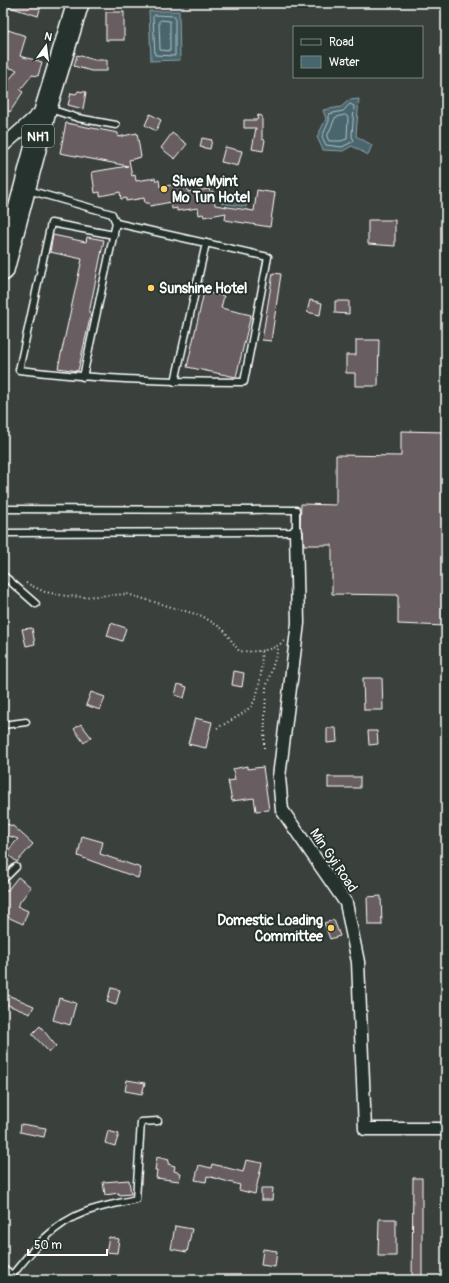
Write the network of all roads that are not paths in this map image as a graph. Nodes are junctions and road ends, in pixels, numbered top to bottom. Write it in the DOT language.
graph roads {
  1 [pos="78,3"];
  2 [pos="46,108"];
  3 [pos="116,125"];
  4 [pos="3,146"];
  5 [pos="24,189"];
  6 [pos="116,223"];
  7 [pos="114,235"];
  8 [pos="206,243"];
  9 [pos="3,270"];
  10 [pos="83,378"];
  11 [pos="175,382"];
  12 [pos="3,509"];
  13 [pos="296,532"];
  14 [pos="3,533"];
  15 [pos="3,575"];
  16 [pos="36,604"];
  17 [pos="26,722"];
  18 [pos="3,725"];
  19 [pos="16,867"];
  20 [pos="3,880"];
  21 [pos="158,1121"];
  22 [pos="446,1129"];
  23 [pos="3,1277"];
  24 [pos="5,1280"];
  25 [pos="8,1280"];
  1 -- 2 [label="highway, NH1"];
  2 -- 3 [label="lane"];
  2 -- 4 [label="street"];
  2 -- 5 [label="highway, NH1"];
  5 -- 6 [label="lane"];
  5 -- 9 [label="highway, NH1"];
  6 -- 7 [label="lane"];
  6 -- 8 [label="lane"];
  7 -- 10 [label="lane"];
  7 -- 10 [label="lane"];
  8 -- 11 [label="lane"];
  8 -- 11 [label="lane"];
  10 -- 11 [label="lane"];
  12 -- 13 [label="lane"];
  13 -- 14 [label="lane"];
  13 -- 22 [label="street, Min Gyi Road"];
  15 -- 16 [label="lane"];
  17 -- 18 [label="lane"];
  19 -- 20 [label="lane"];
  21 -- 25 [label="lane"];
  23 -- 24 [label="highway"];
}
